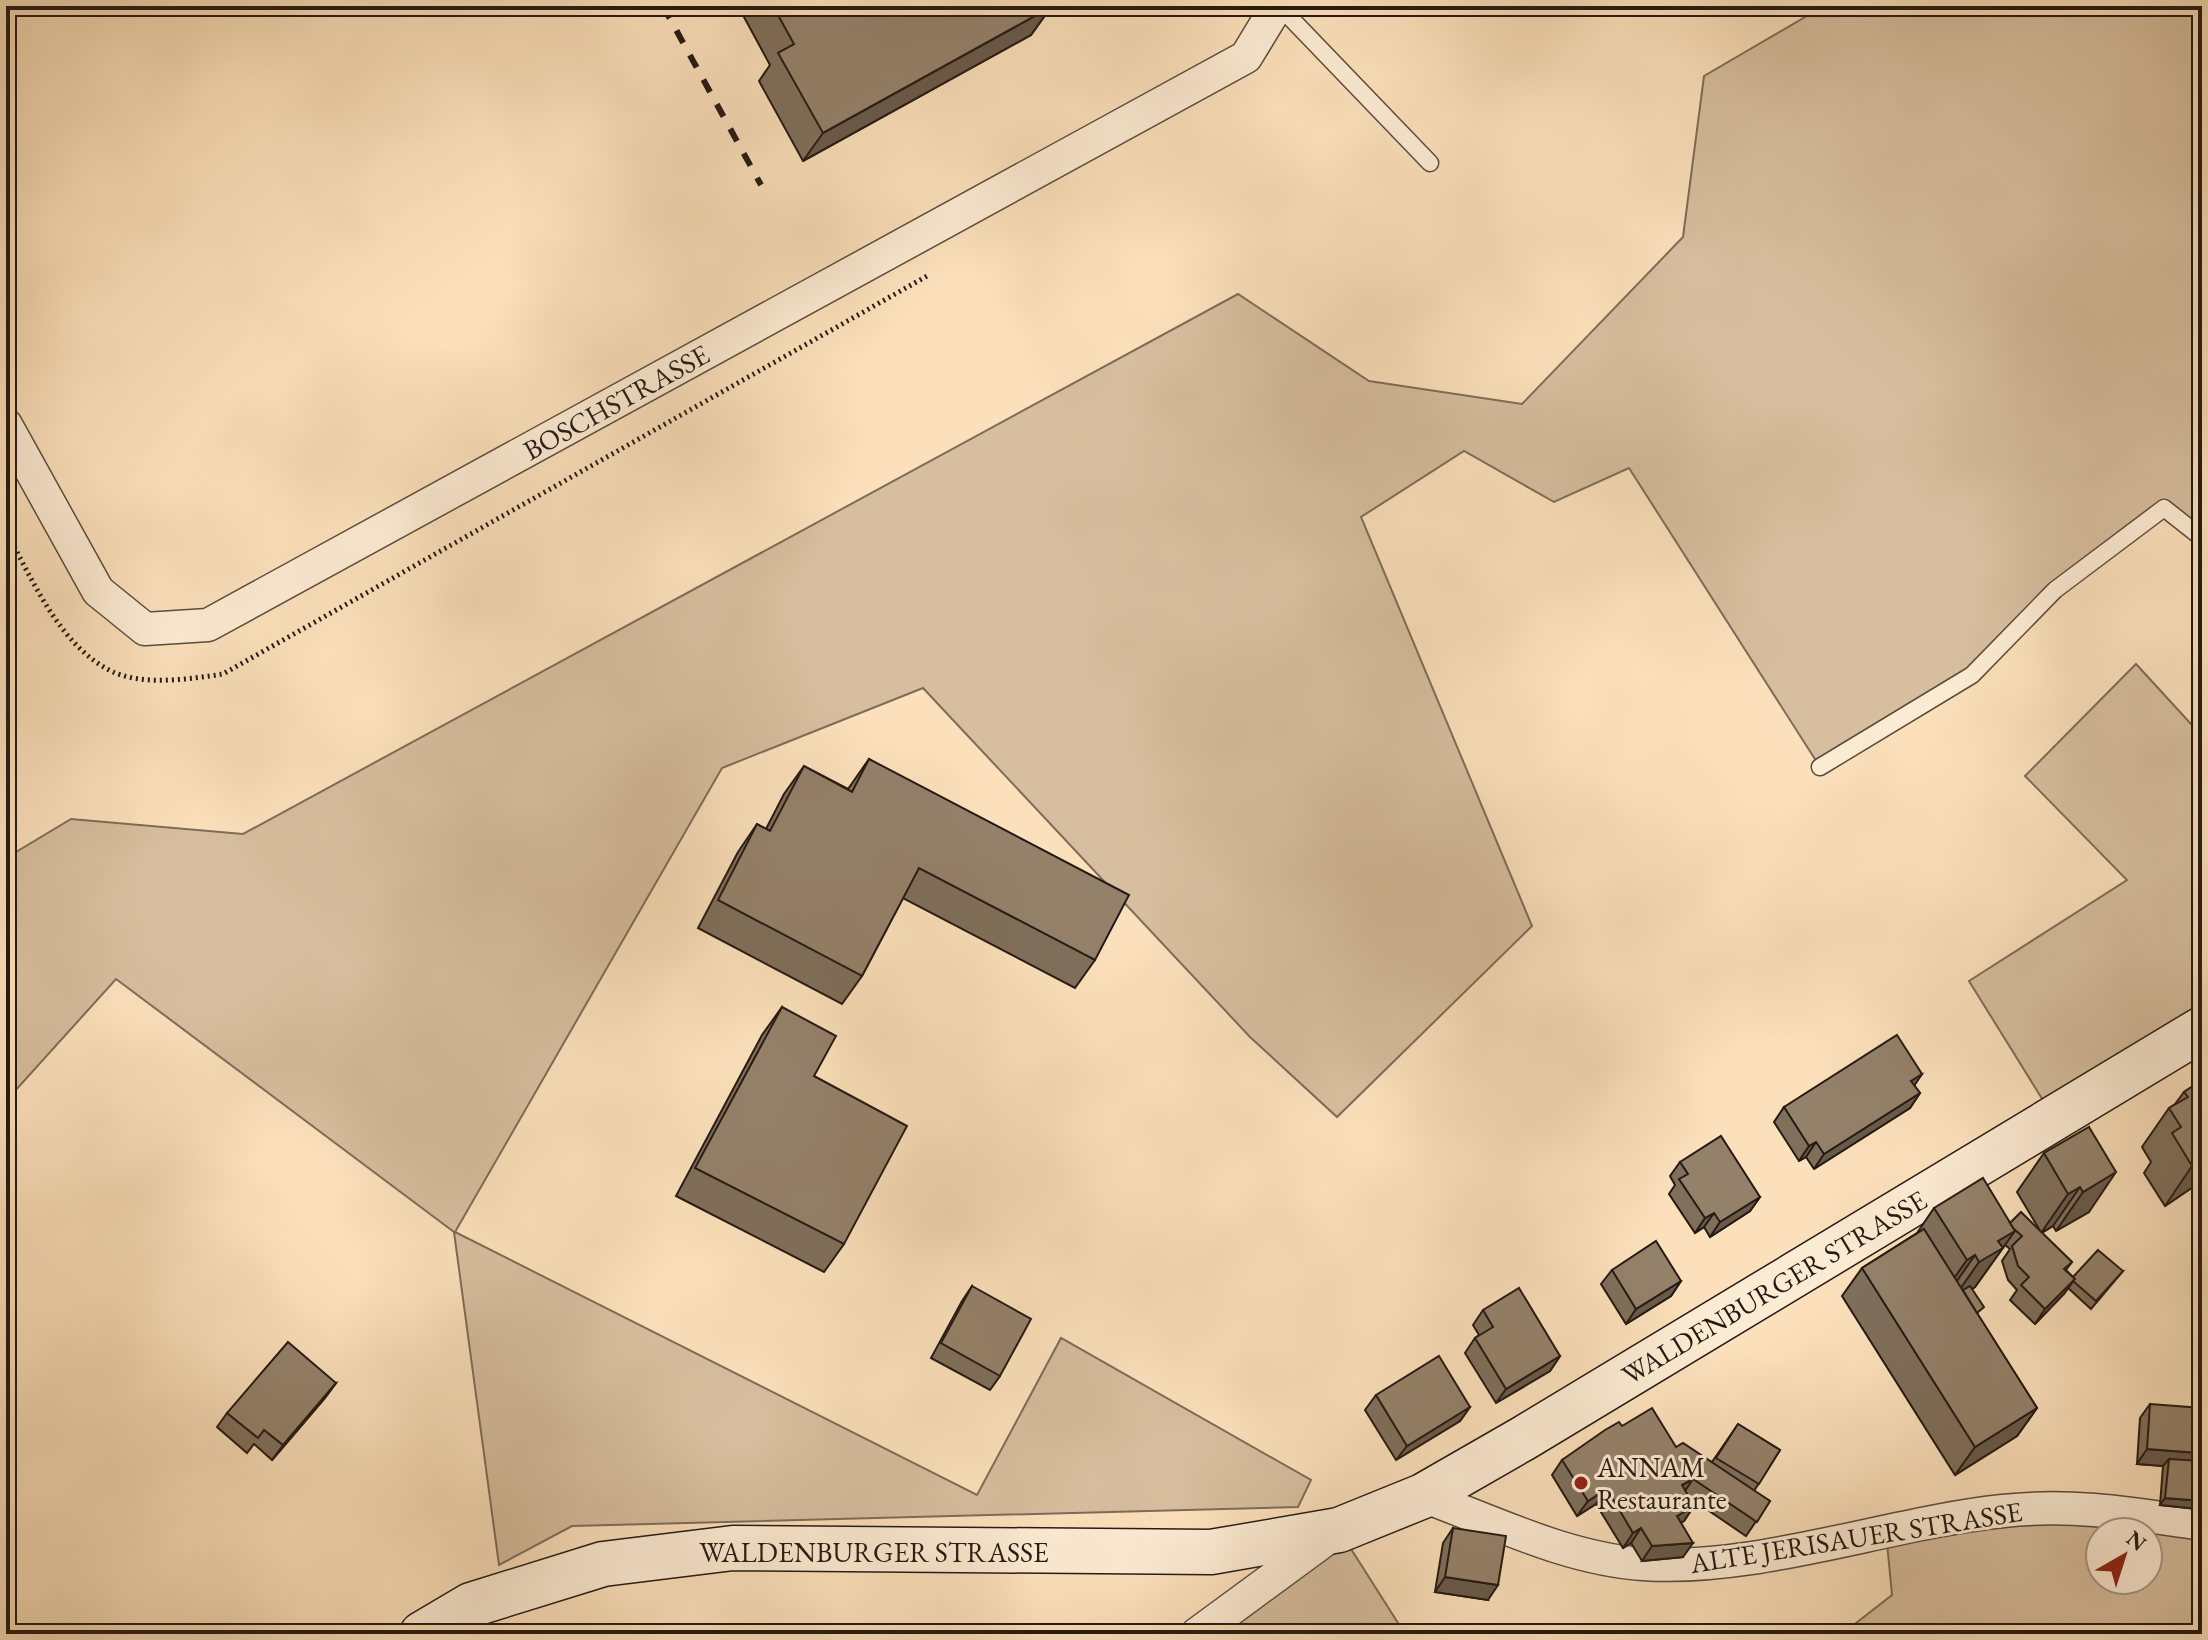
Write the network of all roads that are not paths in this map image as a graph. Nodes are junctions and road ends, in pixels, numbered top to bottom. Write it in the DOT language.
graph roads {
  1 [pos="1278,6"];
  2 [pos="1430,163"];
  3 [pos="6,425"];
  4 [pos="2202,538"];
  5 [pos="1820,767"];
  6 [pos="2202,1029"];
  7 [pos="1423,1496"];
  8 [pos="2202,1524"];
  9 [pos="1339,1530"];
  10 [pos="422,1634"];
  11 [pos="1197,1634"];
  1 -- 2 [label="lane"];
  1 -- 3 [label="street, BOSCHSTRASSE"];
  4 -- 5 [label="lane"];
  6 -- 7 [label="street, WALDENBURGER STRASSE"];
  7 -- 8 [label="street, ALTE JERISAUER STRASSE"];
  7 -- 9 [label="street, WALDENBURGER STRASSE"];
  9 -- 10 [label="street, WALDENBURGER STRASSE"];
  9 -- 11 [label="street, WALDENBURGER STRASSE"];
}
